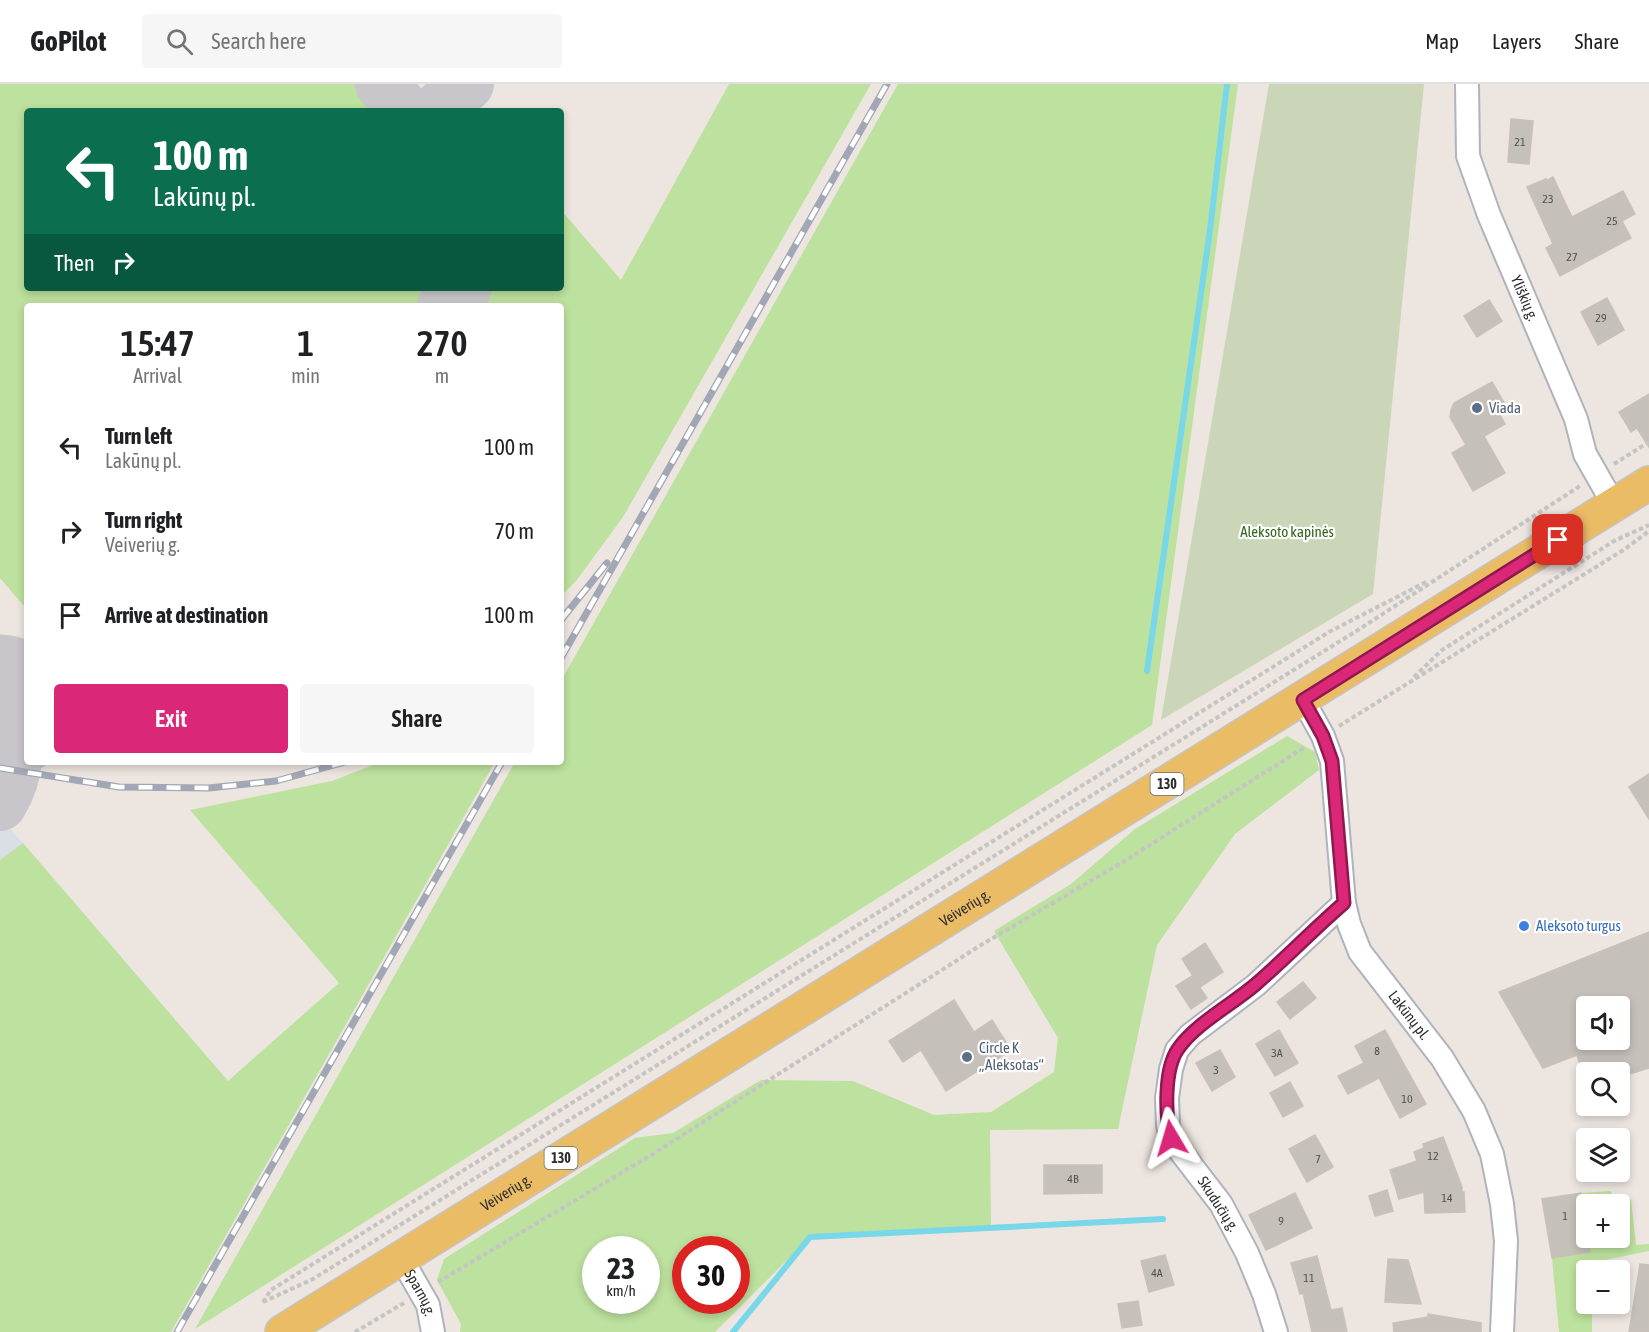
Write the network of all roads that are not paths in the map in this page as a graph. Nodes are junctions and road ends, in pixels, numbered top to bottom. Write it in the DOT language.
graph roads {
  1 [pos="1467,84"];
  2 [pos="1649,483"];
  3 [pos="1614,505"];
  4 [pos="1303,700"];
  5 [pos="1344,903"];
  6 [pos="401,1258"];
  7 [pos="282,1332"];
  8 [pos="433,1332"];
  9 [pos="1276,1332"];
  10 [pos="1502,1332"];
  1 -- 3 [label="street, Yliškių g."];
  2 -- 3 [label="main road, Veiverių g. / 130"];
  3 -- 4 [label="main road, Veiverių g. / 130"];
  4 -- 5 [label="street, Lakūnų pl."];
  4 -- 6 [label="main road, Veiverių g. / 130"];
  5 -- 9 [label="street, Skudučių g."];
  5 -- 10 [label="street, Lakūnų pl."];
  6 -- 7 [label="main road, Veiverių g. / 130"];
  6 -- 8 [label="street, Sparnų g."];
}
